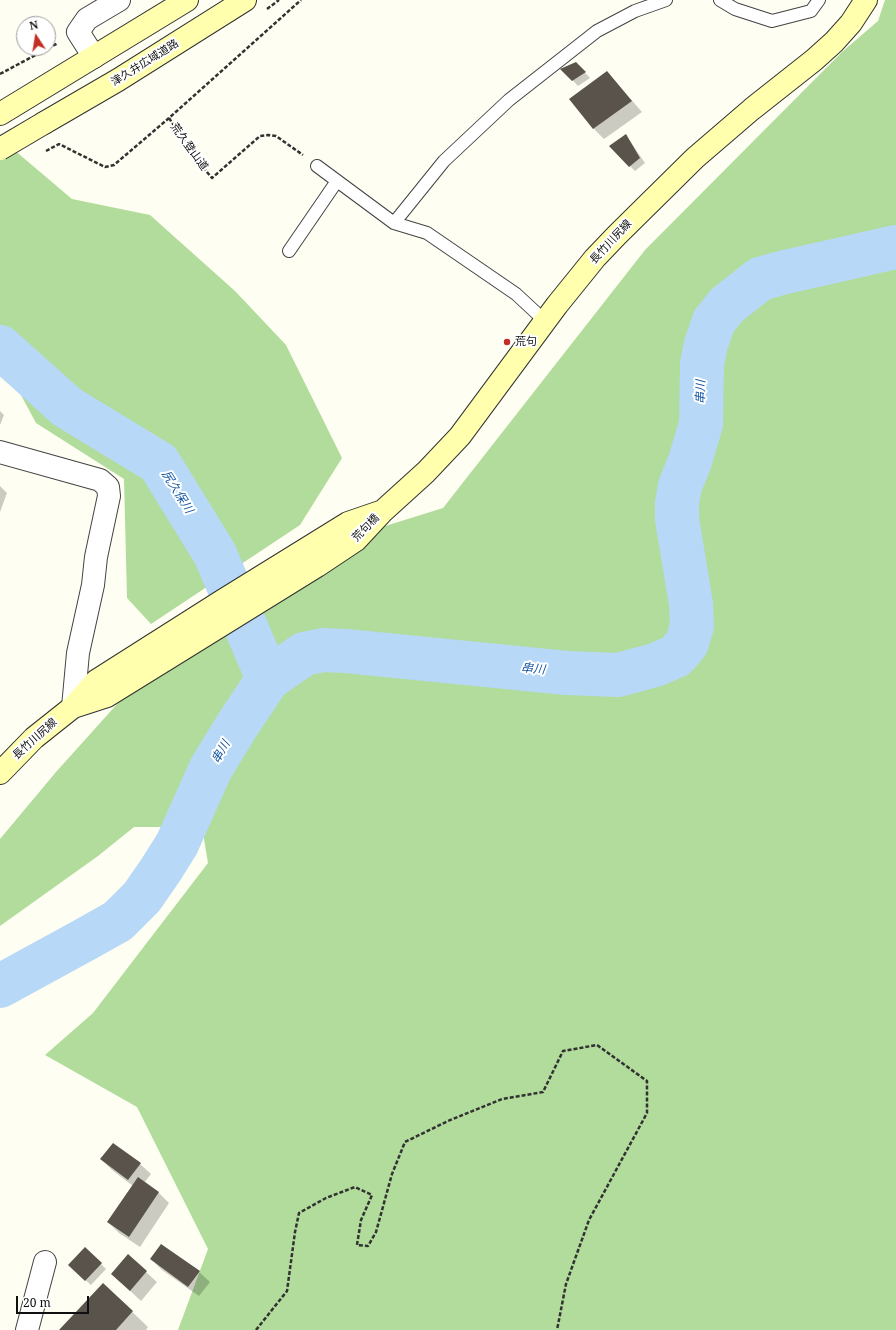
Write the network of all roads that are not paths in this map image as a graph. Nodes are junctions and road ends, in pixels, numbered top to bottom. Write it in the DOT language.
graph roads {
  1 [pos="119,0"];
  2 [pos="187,0"];
  3 [pos="245,0"];
  4 [pos="666,0"];
  5 [pos="720,0"];
  6 [pos="819,0"];
  7 [pos="866,0"];
  8 [pos="94,57"];
  9 [pos="5,111"];
  10 [pos="0,149"];
  11 [pos="317,166"];
  12 [pos="337,180"];
  13 [pos="394,223"];
  14 [pos="289,251"];
  15 [pos="545,321"];
  16 [pos="0,452"];
  17 [pos="383,511"];
  18 [pos="73,707"];
  19 [pos="0,773"];
  20 [pos="45,1262"];
  21 [pos="27,1330"];
  1 -- 8 [label="street"];
  2 -- 8 [label="main road"];
  3 -- 10 [label="main road, 津久井広域道路, bridge"];
  4 -- 13 [label="lane"];
  5 -- 6 [label="lane"];
  7 -- 15 [label="main road, 長竹川尻線"];
  8 -- 9 [label="main road"];
  11 -- 12 [label="lane"];
  12 -- 13 [label="lane"];
  12 -- 14 [label="lane"];
  13 -- 15 [label="lane"];
  15 -- 17 [label="main road, 長竹川尻線"];
  16 -- 18 [label="street"];
  17 -- 18 [label="main road, 荒句橋"];
  18 -- 19 [label="main road, 長竹川尻線"];
  20 -- 21 [label="street"];
}
